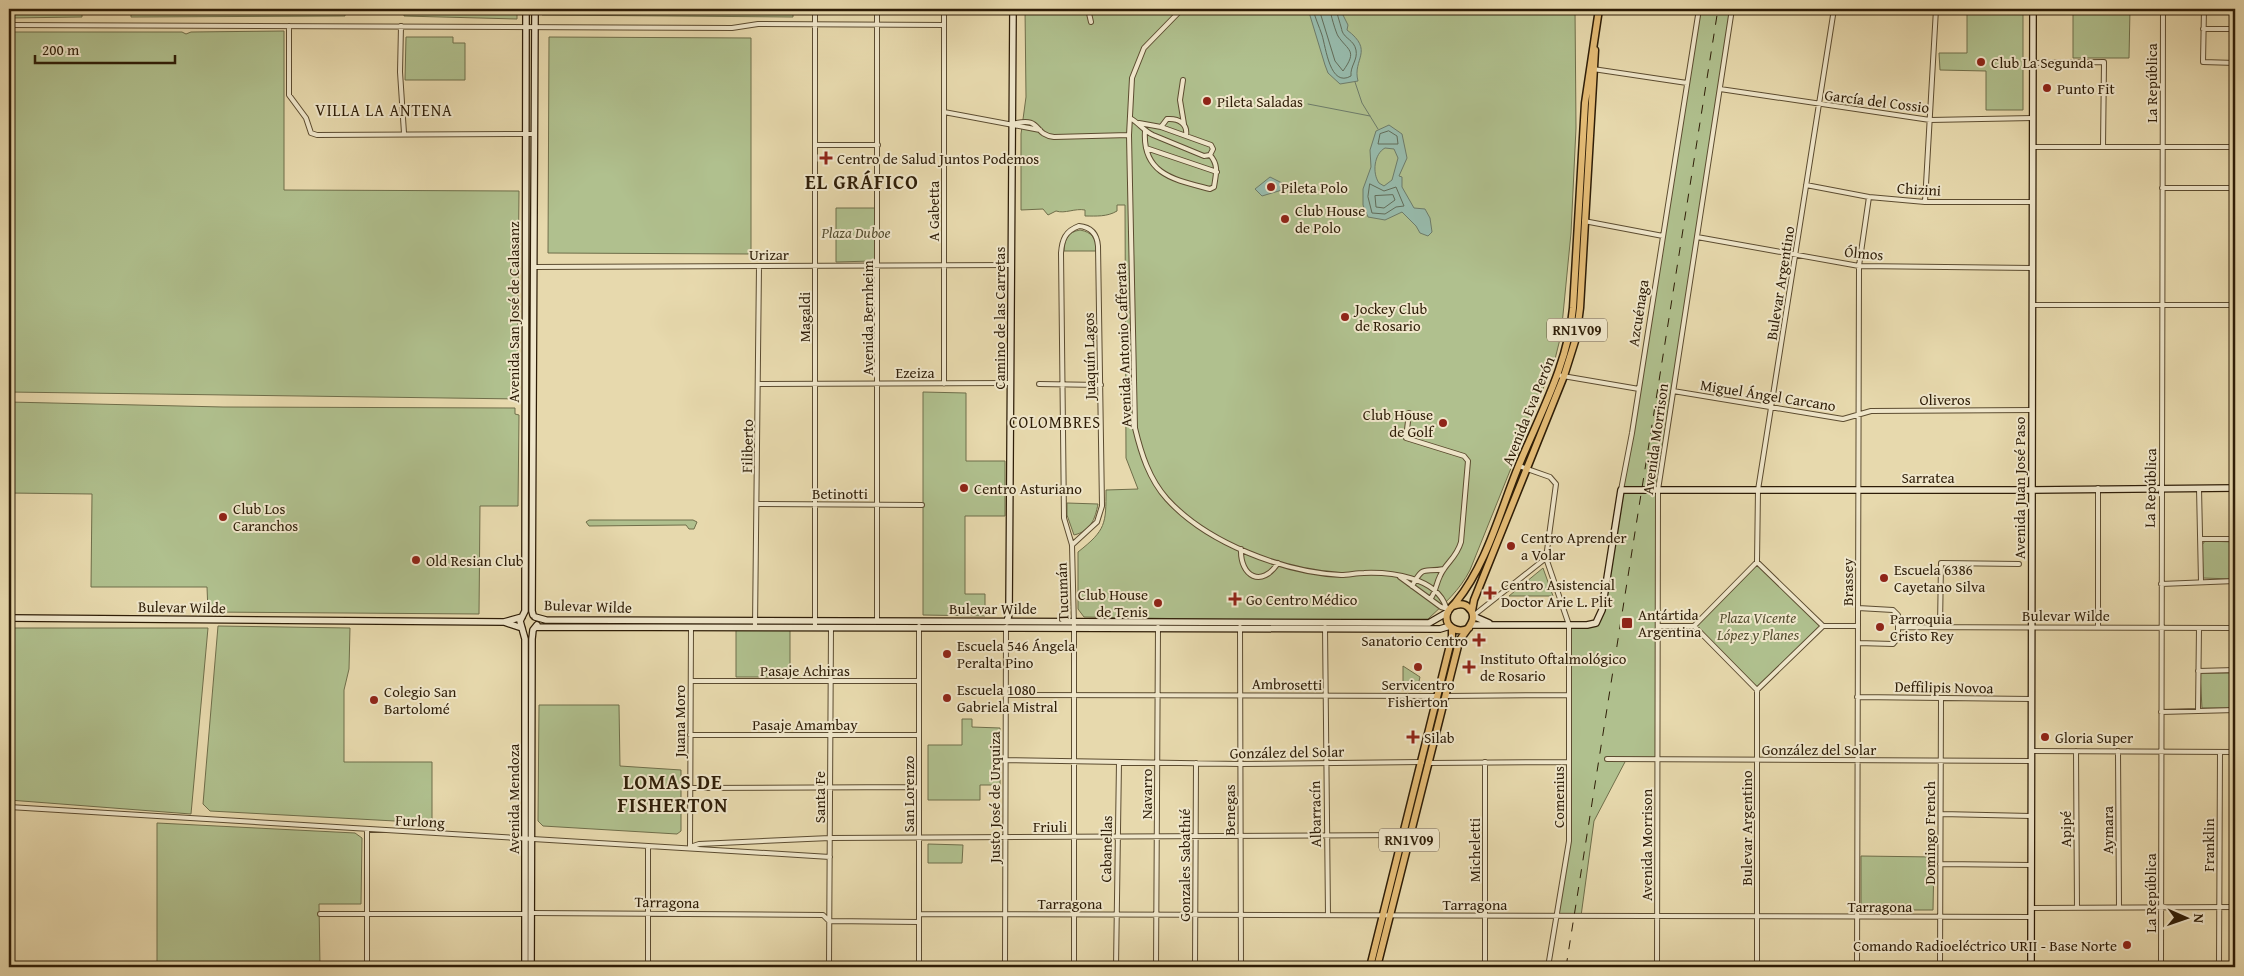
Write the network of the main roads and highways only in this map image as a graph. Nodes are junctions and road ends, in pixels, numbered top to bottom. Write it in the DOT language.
graph roads {
  1 [pos="526,9"];
  2 [pos="535,9"];
  3 [pos="1013,9"];
  4 [pos="1599,9"];
  5 [pos="2033,9"];
  6 [pos="1582,221"];
  7 [pos="526,267"];
  8 [pos="534,267"];
  9 [pos="2235,488"];
  10 [pos="1621,490"];
  11 [pos="2032,490"];
  12 [pos="1449,609"];
  13 [pos="1473,614"];
  14 [pos="522,616"];
  15 [pos="534,616"];
  16 [pos="9,618"];
  17 [pos="504,622"];
  18 [pos="756,623"];
  19 [pos="815,623"];
  20 [pos="877,624"];
  21 [pos="1007,624"];
  22 [pos="1491,624"];
  23 [pos="1325,626"];
  24 [pos="1470,626"];
  25 [pos="1451,627"];
  26 [pos="535,628"];
  27 [pos="523,629"];
  28 [pos="529,837"];
  29 [pos="1386,916"];
  30 [pos="528,966"];
  31 [pos="1370,967"];
  32 [pos="1377,967"];
  33 [pos="2031,967"];
  1 -- 7 [label="main road, Avenida San José de Calasanz"];
  2 -- 8 [label="main road, Avenida San José de Calasanz"];
  3 -- 21 [label="main road, Camino de las Carretas"];
  4 -- 6 [label="main road, Avenida Eva Perón / RN1V09"];
  5 -- 11 [label="main road, Avenida Juan José Paso"];
  6 -- 12 [label="main road, Avenida Eva Perón / RN1V09"];
  6 -- 13 [label="main road, Avenida Eva Perón / RN1V09"];
  7 -- 8 [label="main road, Urizar"];
  7 -- 14 [label="main road, Avenida San José de Calasanz"];
  8 -- 15 [label="main road, Avenida San José de Calasanz"];
  9 -- 11 [label="main road, Sarratea"];
  10 -- 11 [label="main road, Sarratea"];
  10 -- 22 [label="main road, Azcuénaga"];
  11 -- 33 [label="main road, Avenida Juan José Paso"];
  12 -- 13 [label="main road"];
  12 -- 23 [label="main road, Bulevar Wilde"];
  12 -- 25 [label="main road, RN1V09"];
  13 -- 22 [label="main road"];
  13 -- 24 [label="main road, RN1V09"];
  14 -- 15 [label="main road"];
  14 -- 17 [label="main road, Bulevar Wilde"];
  14 -- 27 [label="main road, Avenida Mendoza"];
  15 -- 18 [label="main road, Bulevar Wilde"];
  15 -- 26 [label="main road, Avenida Mendoza"];
  16 -- 17 [label="main road, Bulevar Wilde"];
  17 -- 27 [label="main road, Bulevar Wilde"];
  18 -- 19 [label="main road, Bulevar Wilde"];
  18 -- 26 [label="main road, Bulevar Wilde"];
  19 -- 20 [label="main road, Bulevar Wilde"];
  19 -- 20 [label="main road, Bulevar Wilde"];
  20 -- 21 [label="main road, Bulevar Wilde"];
  21 -- 23 [label="main road, Bulevar Wilde"];
  22 -- 24 [label="main road"];
  23 -- 25 [label="main road, Bulevar Wilde"];
  24 -- 25 [label="main road"];
  24 -- 29 [label="main road, RN1V09"];
  25 -- 29 [label="main road, RN1V09"];
  26 -- 27 [label="main road"];
  26 -- 28 [label="main road, Avenida Mendoza"];
  27 -- 28 [label="main road, Avenida Mendoza"];
  28 -- 30 [label="main road, Avenida Mendoza"];
  29 -- 31 [label="main road, RN1V09"];
  29 -- 32 [label="main road, RN1V09"];
}
